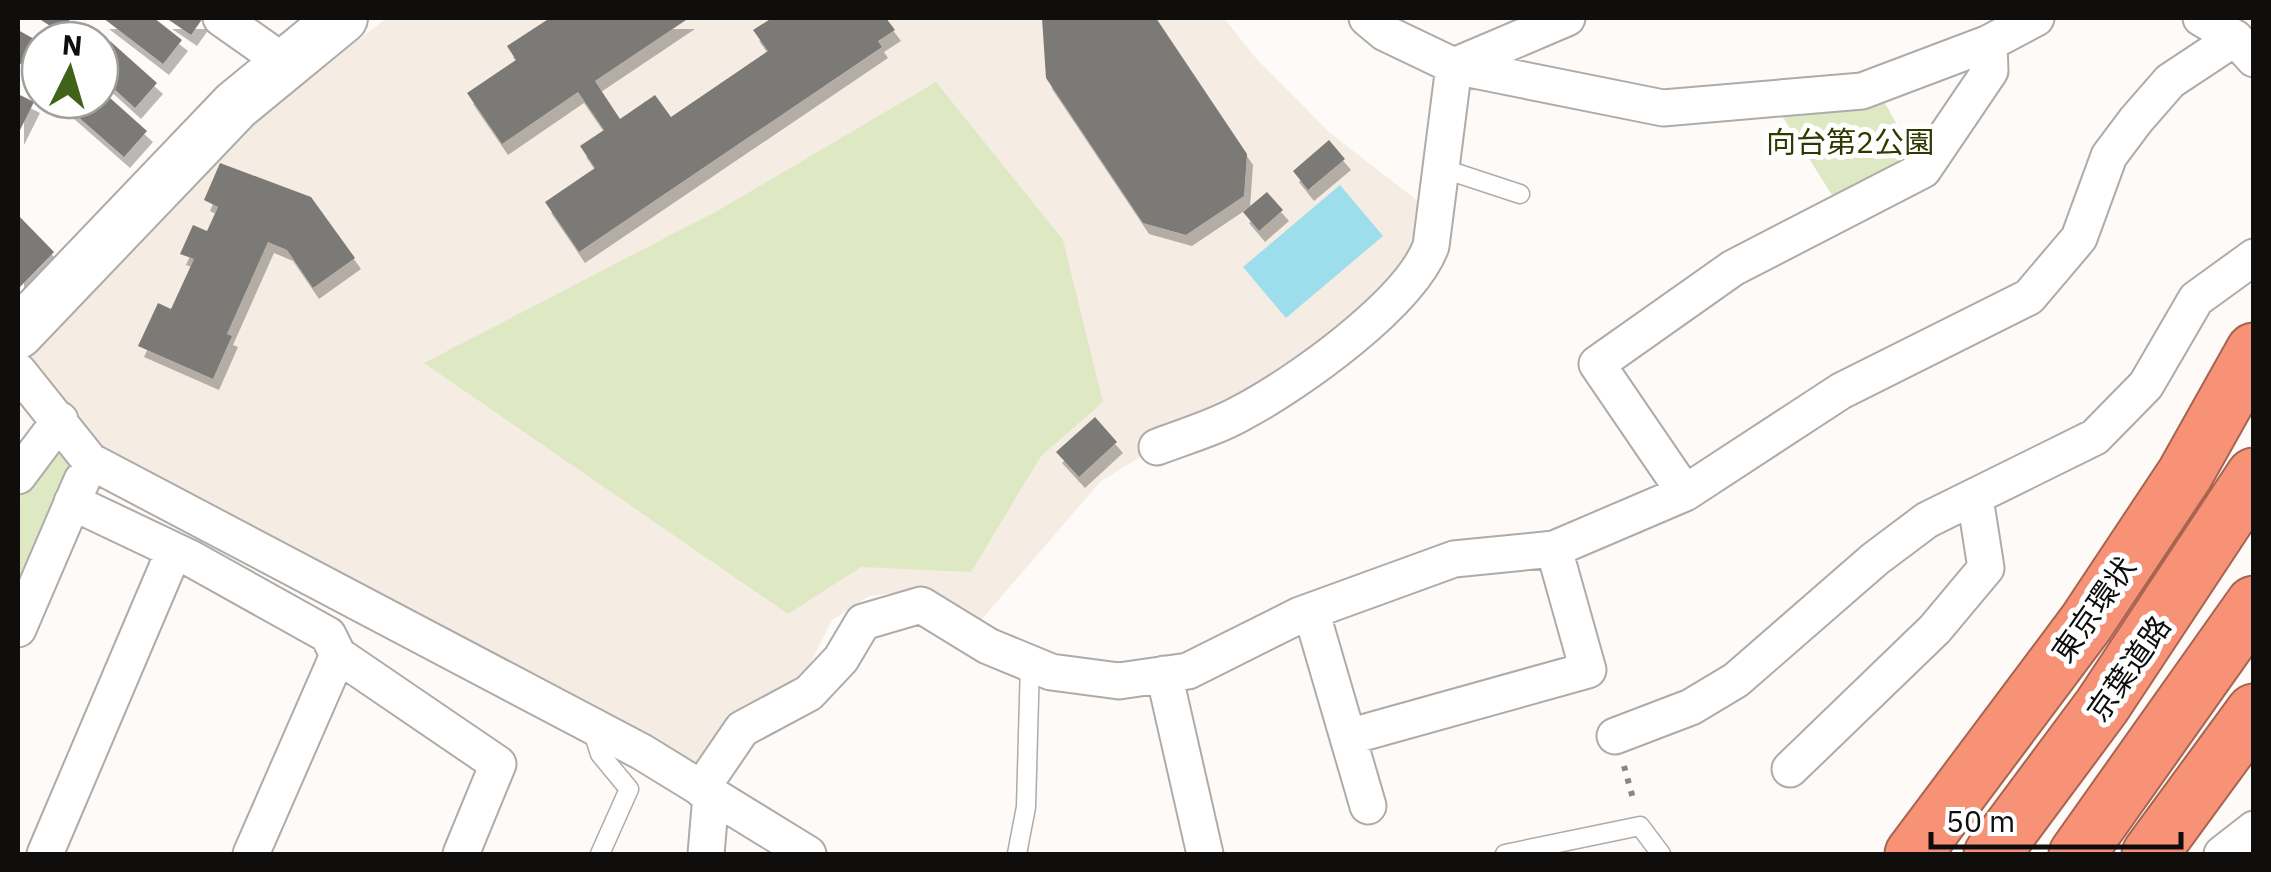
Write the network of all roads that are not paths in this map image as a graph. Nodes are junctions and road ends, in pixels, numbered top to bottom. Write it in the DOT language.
graph roads {
  1 [pos="221,18"];
  2 [pos="342,18"];
  3 [pos="1366,18"];
  4 [pos="1568,18"];
  5 [pos="2036,18"];
  6 [pos="2201,18"];
  7 [pos="1989,43"];
  8 [pos="2244,48"];
  9 [pos="284,63"];
  10 [pos="1454,66"];
  11 [pos="1441,168"];
  12 [pos="1520,194"];
  13 [pos="2254,256"];
  14 [pos="18,334"];
  15 [pos="2254,351"];
  16 [pos="18,371"];
  17 [pos="60,420"];
  18 [pos="1158,447"];
  19 [pos="90,461"];
  20 [pos="18,476"];
  21 [pos="2254,476"];
  22 [pos="1685,492"];
  23 [pos="1975,498"];
  24 [pos="72,502"];
  25 [pos="1554,549"];
  26 [pos="174,551"];
  27 [pos="2254,604"];
  28 [pos="1311,611"];
  29 [pos="18,629"];
  30 [pos="338,655"];
  31 [pos="1030,663"];
  32 [pos="1164,674"];
  33 [pos="2254,712"];
  34 [pos="591,726"];
  35 [pos="1615,736"];
  36 [pos="1348,737"];
  37 [pos="1790,769"];
  38 [pos="706,792"];
  39 [pos="1368,806"];
  40 [pos="2254,830"];
  41 [pos="46,854"];
  42 [pos="251,854"];
  43 [pos="460,854"];
  44 [pos="600,854"];
  45 [pos="706,854"];
  46 [pos="808,854"];
  47 [pos="1017,854"];
  48 [pos="1205,854"];
  49 [pos="1505,854"];
  50 [pos="1660,854"];
  51 [pos="1914,854"];
  52 [pos="1992,854"];
  53 [pos="2076,854"];
  54 [pos="2150,854"];
  55 [pos="2222,854"];
  1 -- 9 [label="street"];
  2 -- 9 [label="street"];
  3 -- 10 [label="street"];
  4 -- 10 [label="street"];
  5 -- 7 [label="street"];
  6 -- 8 [label="street"];
  7 -- 10 [label="street"];
  7 -- 22 [label="street"];
  8 -- 22 [label="street"];
  9 -- 14 [label="street"];
  10 -- 11 [label="street"];
  11 -- 12 [label="lane"];
  11 -- 18 [label="street"];
  13 -- 23 [label="street"];
  15 -- 51 [label="highway, 東京環状"];
  16 -- 17 [label="street"];
  17 -- 19 [label="street"];
  17 -- 20 [label="street"];
  19 -- 24 [label="street"];
  19 -- 34 [label="street"];
  21 -- 52 [label="highway, 京葉道路"];
  22 -- 25 [label="street"];
  23 -- 35 [label="street"];
  23 -- 37 [label="street"];
  24 -- 26 [label="street"];
  24 -- 29 [label="street"];
  25 -- 28 [label="street"];
  25 -- 36 [label="street"];
  26 -- 30 [label="street"];
  26 -- 41 [label="street"];
  27 -- 53 [label="highway"];
  28 -- 32 [label="street"];
  28 -- 36 [label="street"];
  30 -- 42 [label="street"];
  30 -- 43 [label="street"];
  31 -- 32 [label="street"];
  31 -- 38 [label="street"];
  31 -- 47 [label="lane"];
  32 -- 48 [label="street"];
  33 -- 54 [label="highway"];
  34 -- 38 [label="street"];
  34 -- 44 [label="lane"];
  36 -- 39 [label="street"];
  38 -- 45 [label="street"];
  38 -- 46 [label="street"];
  40 -- 55 [label="street"];
  49 -- 50 [label="lane"];
}
